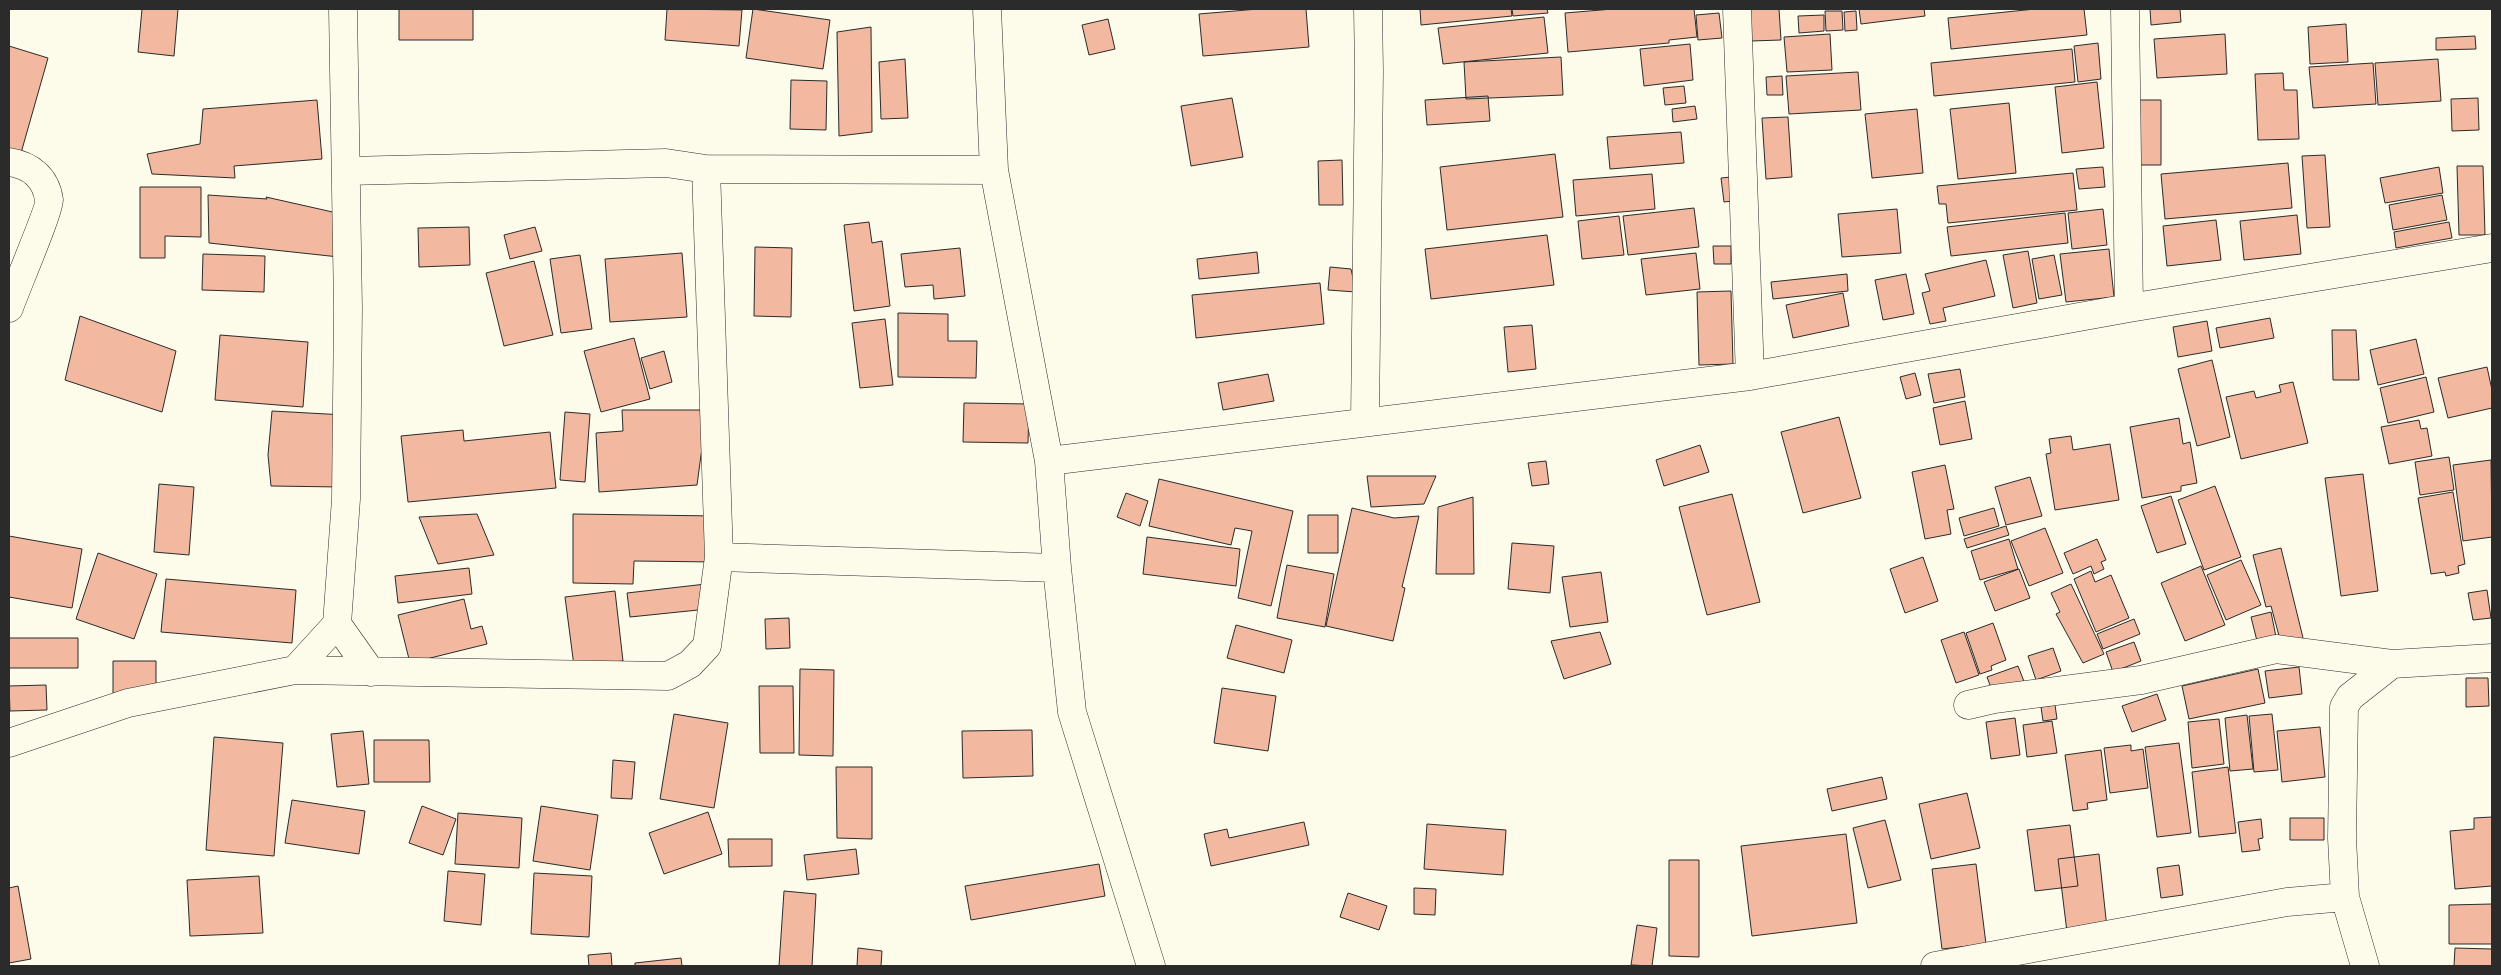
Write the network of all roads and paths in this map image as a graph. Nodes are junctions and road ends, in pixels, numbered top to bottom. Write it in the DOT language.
graph roads {
  1 [pos="343,9"];
  2 [pos="987,9"];
  3 [pos="1368,9"];
  4 [pos="1737,9"];
  5 [pos="2125,9"];
  6 [pos="9,162"];
  7 [pos="706,168"];
  8 [pos="994,170"];
  9 [pos="347,171"];
  10 [pos="2492,248"];
  11 [pos="9,308"];
  12 [pos="2129,308"];
  13 [pos="1750,376"];
  14 [pos="1365,421"];
  15 [pos="1049,461"];
  16 [pos="718,557"];
  17 [pos="1057,568"];
  18 [pos="337,624"];
  19 [pos="2492,658"];
  20 [pos="2392,664"];
  21 [pos="295,670"];
  22 [pos="371,672"];
  23 [pos="1968,705"];
  24 [pos="9,743"];
  25 [pos="2345,897"];
  26 [pos="1151,966"];
  27 [pos="1935,966"];
  28 [pos="2365,966"];
  1 -- 9 [label="street"];
  2 -- 8 [label="street"];
  3 -- 14 [label="street"];
  4 -- 13 [label="street"];
  5 -- 12 [label="street"];
  6 -- 11 [label="street"];
  7 -- 8 [label="street"];
  7 -- 9 [label="street"];
  7 -- 16 [label="street"];
  8 -- 15 [label="street"];
  9 -- 18 [label="street"];
  10 -- 12 [label="street"];
  12 -- 13 [label="street"];
  13 -- 14 [label="street"];
  14 -- 15 [label="street"];
  15 -- 17 [label="street"];
  16 -- 17 [label="street"];
  16 -- 22 [label="street"];
  17 -- 26 [label="street"];
  18 -- 21 [label="street"];
  18 -- 22 [label="street"];
  19 -- 20 [label="street"];
  20 -- 23 [label="street"];
  20 -- 25 [label="street"];
  21 -- 22 [label="street"];
  21 -- 24 [label="street"];
  25 -- 27 [label="street"];
  25 -- 28 [label="street"];
}
